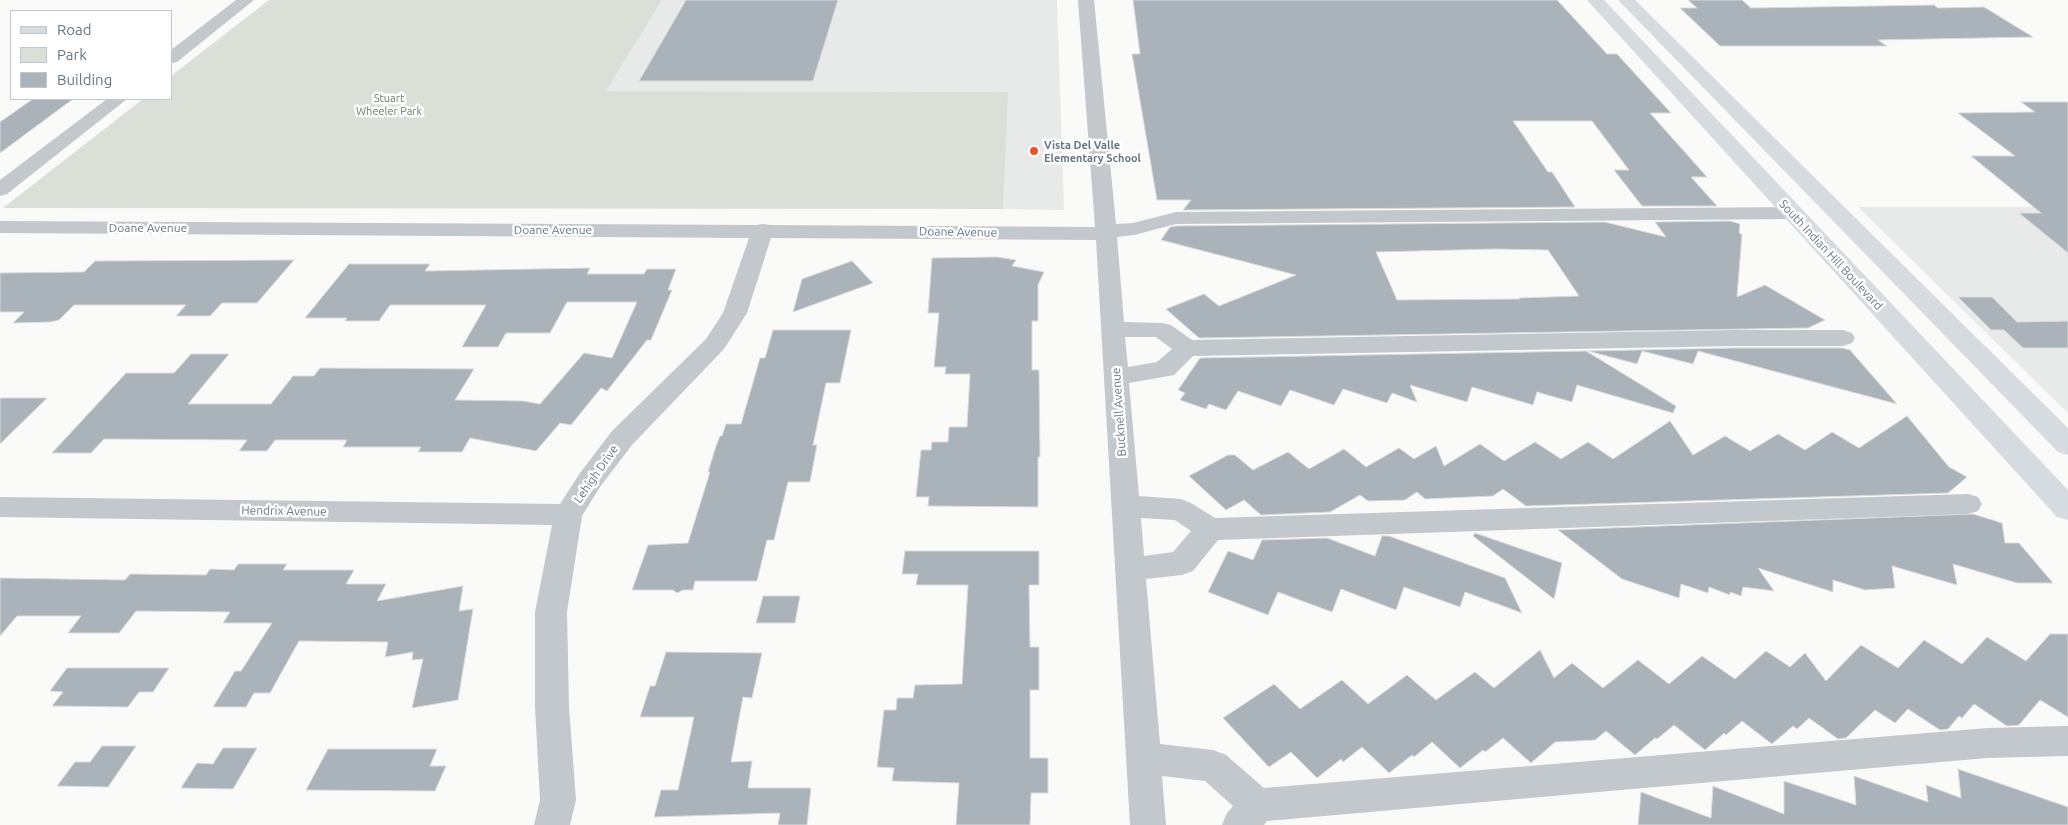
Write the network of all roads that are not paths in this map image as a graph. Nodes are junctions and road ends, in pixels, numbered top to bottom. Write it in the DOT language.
graph roads {
  1 [pos="246,0"];
  2 [pos="1086,0"];
  3 [pos="1595,0"];
  4 [pos="1626,0"];
  5 [pos="172,57"];
  6 [pos="117,100"];
  7 [pos="0,190"];
  8 [pos="1793,213"];
  9 [pos="0,227"];
  10 [pos="763,230"];
  11 [pos="1106,233"];
  12 [pos="1112,329"];
  13 [pos="1843,338"];
  14 [pos="1187,348"];
  15 [pos="1116,376"];
  16 [pos="2068,444"];
  17 [pos="1968,504"];
  18 [pos="1125,506"];
  19 [pos="0,507"];
  20 [pos="2068,509"];
  21 [pos="568,515"];
  22 [pos="1210,529"];
  23 [pos="1130,569"];
  24 [pos="2068,741"];
  25 [pos="1144,758"];
  26 [pos="1249,815"];
  27 [pos="552,825"];
  28 [pos="1148,825"];
  1 -- 5 [label="street"];
  2 -- 11 [label="street, Bucknell Avenue"];
  3 -- 8 [label="main road, South Indian Hill Boulevard"];
  4 -- 16 [label="main road"];
  6 -- 7 [label="street"];
  8 -- 11 [label="street, Doane Avenue"];
  8 -- 20 [label="main road, South Indian Hill Boulevard"];
  9 -- 10 [label="street, Doane Avenue"];
  10 -- 11 [label="street, Doane Avenue"];
  10 -- 21 [label="street, Lehigh Drive"];
  11 -- 12 [label="street, Bucknell Avenue"];
  12 -- 14 [label="street"];
  12 -- 15 [label="street, Bucknell Avenue"];
  13 -- 14 [label="street"];
  14 -- 15 [label="street"];
  15 -- 18 [label="street, Bucknell Avenue"];
  17 -- 22 [label="street"];
  18 -- 22 [label="street"];
  18 -- 23 [label="street, Bucknell Avenue"];
  19 -- 21 [label="street, Hendrix Avenue"];
  21 -- 27 [label="street, Lehigh Drive"];
  22 -- 23 [label="street"];
  23 -- 25 [label="street, Bucknell Avenue"];
  24 -- 26 [label="street"];
  25 -- 26 [label="street"];
  25 -- 28 [label="street, Bucknell Avenue"];
}
